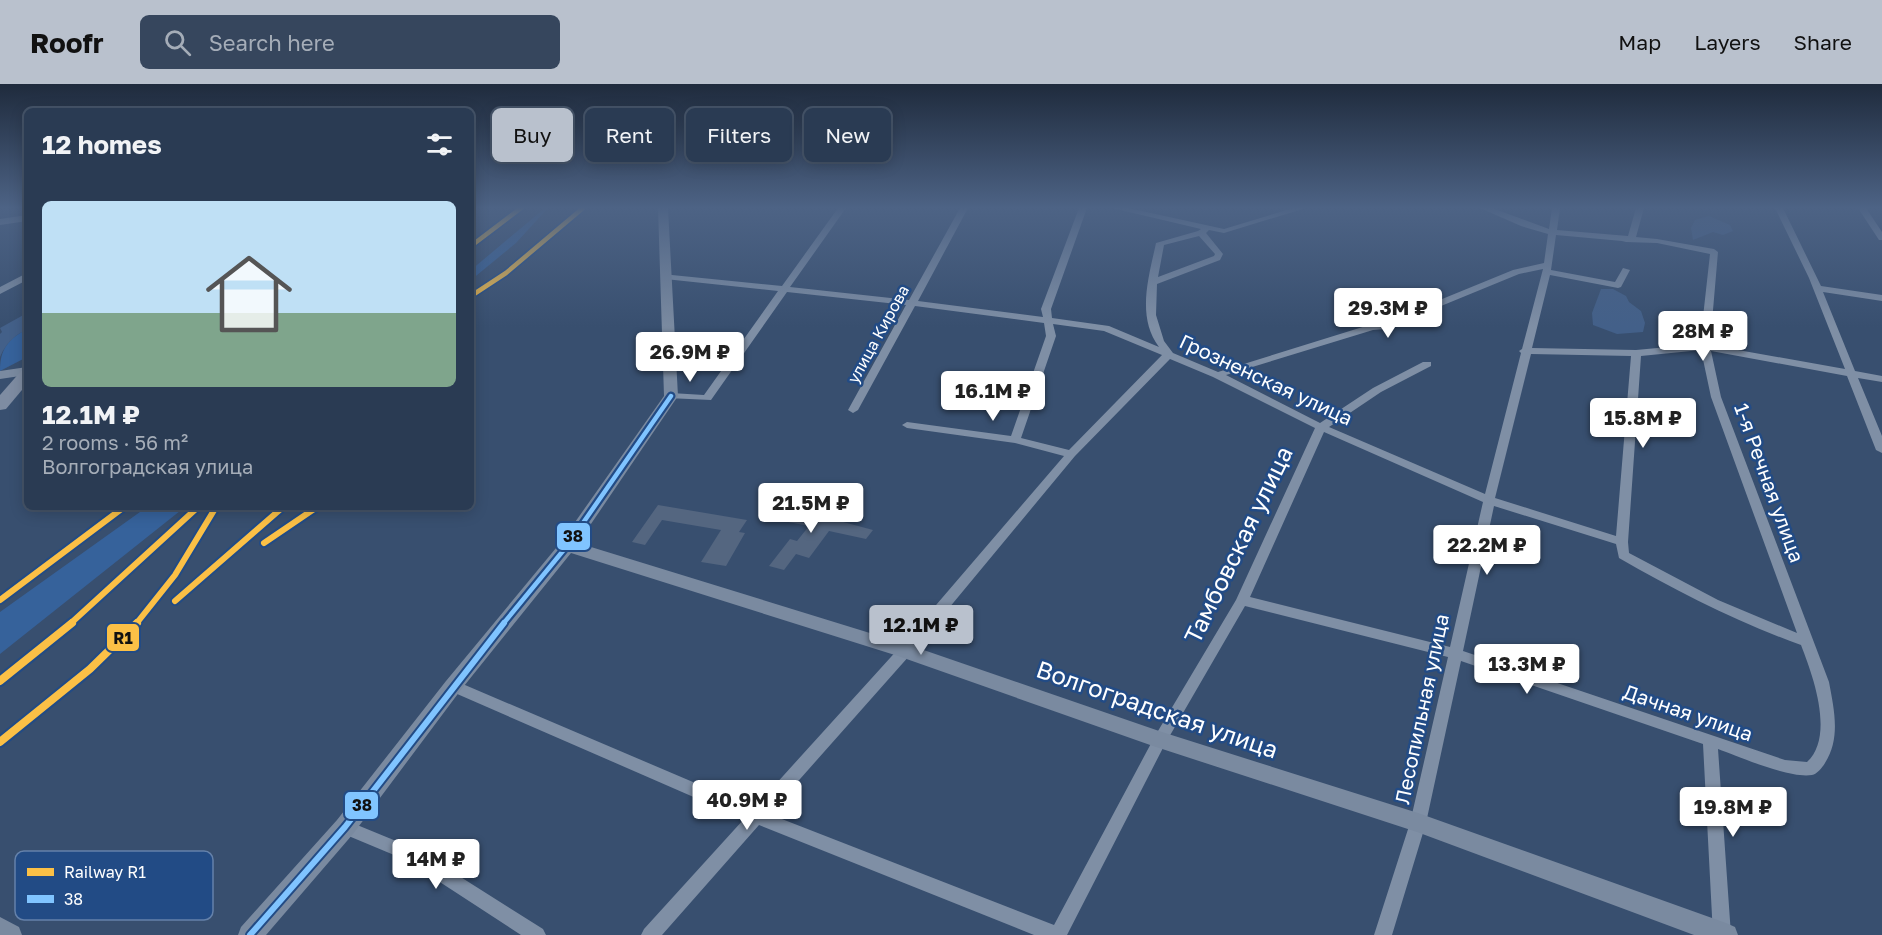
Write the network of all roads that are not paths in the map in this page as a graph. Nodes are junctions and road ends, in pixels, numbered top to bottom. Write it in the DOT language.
graph roads {
  1 [pos="664,248"];
  2 [pos="814,248"];
  3 [pos="943,248"];
  4 [pos="1068,248"];
  5 [pos="1159,248"];
  6 [pos="1215,248"];
  7 [pos="1549,248"];
  8 [pos="1692,248"];
  9 [pos="1798,248"];
  10 [pos="1546,270"];
  11 [pos="1626,270"];
  12 [pos="665,276"];
  13 [pos="24,278"];
  14 [pos="1153,282"];
  15 [pos="786,288"];
  16 [pos="1817,288"];
  17 [pos="2,289"];
  18 [pos="1882,298"];
  19 [pos="913,303"];
  20 [pos="1047,320"];
  21 [pos="1705,347"];
  22 [pos="1524,351"];
  23 [pos="1636,353"];
  24 [pos="1169,354"];
  25 [pos="1426,364"];
  26 [pos="24,371"];
  27 [pos="24,372"];
  28 [pos="24,372"];
  29 [pos="1850,373"];
  30 [pos="0,375"];
  31 [pos="1217,375"];
  32 [pos="1882,379"];
  33 [pos="0,393"];
  34 [pos="670,396"];
  35 [pos="0,405"];
  36 [pos="852,410"];
  37 [pos="907,425"];
  38 [pos="1321,427"];
  39 [pos="1015,440"];
  40 [pos="1882,450"];
  41 [pos="1071,454"];
  42 [pos="1489,500"];
  43 [pos="1622,542"];
  44 [pos="567,546"];
  45 [pos="1242,600"];
  46 [pos="1807,642"];
  47 [pos="905,651"];
  48 [pos="1454,653"];
  49 [pos="453,687"];
  50 [pos="1160,740"];
  51 [pos="1710,741"];
  52 [pos="1810,769"];
  53 [pos="758,817"];
  54 [pos="1418,823"];
  55 [pos="345,827"];
  56 [pos="0,929"];
  57 [pos="1723,934"];
  58 [pos="10,935"];
  59 [pos="250,935"];
  60 [pos="537,935"];
  61 [pos="650,935"];
  62 [pos="1057,935"];
  63 [pos="1383,935"];
  1 -- 12 [label="street"];
  2 -- 15 [label="street"];
  3 -- 19 [label="street, улица Кирова"];
  4 -- 20 [label="street"];
  5 -- 14 [label="street"];
  6 -- 14 [label="street"];
  7 -- 10 [label="street, Лесопильная улица"];
  8 -- 21 [label="street, 1-я Речная улица"];
  9 -- 16 [label="street"];
  10 -- 11 [label="street"];
  10 -- 22 [label="street, Лесопильная улица"];
  10 -- 31 [label="street"];
  12 -- 15 [label="street, Грозненская улица"];
  12 -- 34 [label="street"];
  13 -- 17 [label="street"];
  14 -- 24 [label="street"];
  15 -- 19 [label="street, Грозненская улица"];
  15 -- 34 [label="street"];
  16 -- 18 [label="street"];
  16 -- 29 [label="street"];
  19 -- 20 [label="street, Грозненская улица"];
  19 -- 36 [label="street, улица Кирова"];
  20 -- 24 [label="street, Грозненская улица"];
  20 -- 39 [label="street"];
  21 -- 23 [label="street"];
  21 -- 29 [label="street"];
  21 -- 46 [label="street, 1-я Речная улица"];
  22 -- 23 [label="street"];
  22 -- 42 [label="street, Лесопильная улица"];
  23 -- 43 [label="street"];
  24 -- 31 [label="street, Грозненская улица"];
  24 -- 41 [label="street"];
  25 -- 38 [label="street"];
  26 -- 30 [label="street"];
  27 -- 33 [label="main road"];
  28 -- 35 [label="main road"];
  29 -- 32 [label="street"];
  29 -- 40 [label="street"];
  31 -- 38 [label="street, Грозненская улица"];
  34 -- 44 [label="street"];
  37 -- 39 [label="street"];
  38 -- 42 [label="street, Грозненская улица"];
  38 -- 45 [label="street, Тамбовская улица"];
  39 -- 41 [label="street"];
  41 -- 47 [label="street"];
  42 -- 43 [label="street, Грозненская улица"];
  42 -- 48 [label="street, Лесопильная улица"];
  43 -- 46 [label="street"];
  44 -- 47 [label="street, Волгоградская улица"];
  44 -- 49 [label="street"];
  45 -- 48 [label="street, Дачная улица"];
  45 -- 50 [label="street, Тамбовская улица"];
  46 -- 52 [label="street, 1-я Речная улица"];
  47 -- 50 [label="street, Волгоградская улица"];
  47 -- 53 [label="street"];
  48 -- 51 [label="street, Дачная улица"];
  48 -- 54 [label="street, Лесопильная улица"];
  49 -- 53 [label="street"];
  49 -- 55 [label="street"];
  50 -- 54 [label="street, Волгоградская улица"];
  50 -- 62 [label="street, Тамбовская улица"];
  51 -- 52 [label="street, Дачная улица"];
  51 -- 57 [label="street"];
  53 -- 61 [label="street"];
  53 -- 62 [label="street"];
  54 -- 57 [label="street, Волгоградская улица"];
  54 -- 63 [label="street, Лесопильная улица"];
  55 -- 59 [label="street"];
  55 -- 60 [label="street"];
  56 -- 58 [label="street"];
}
